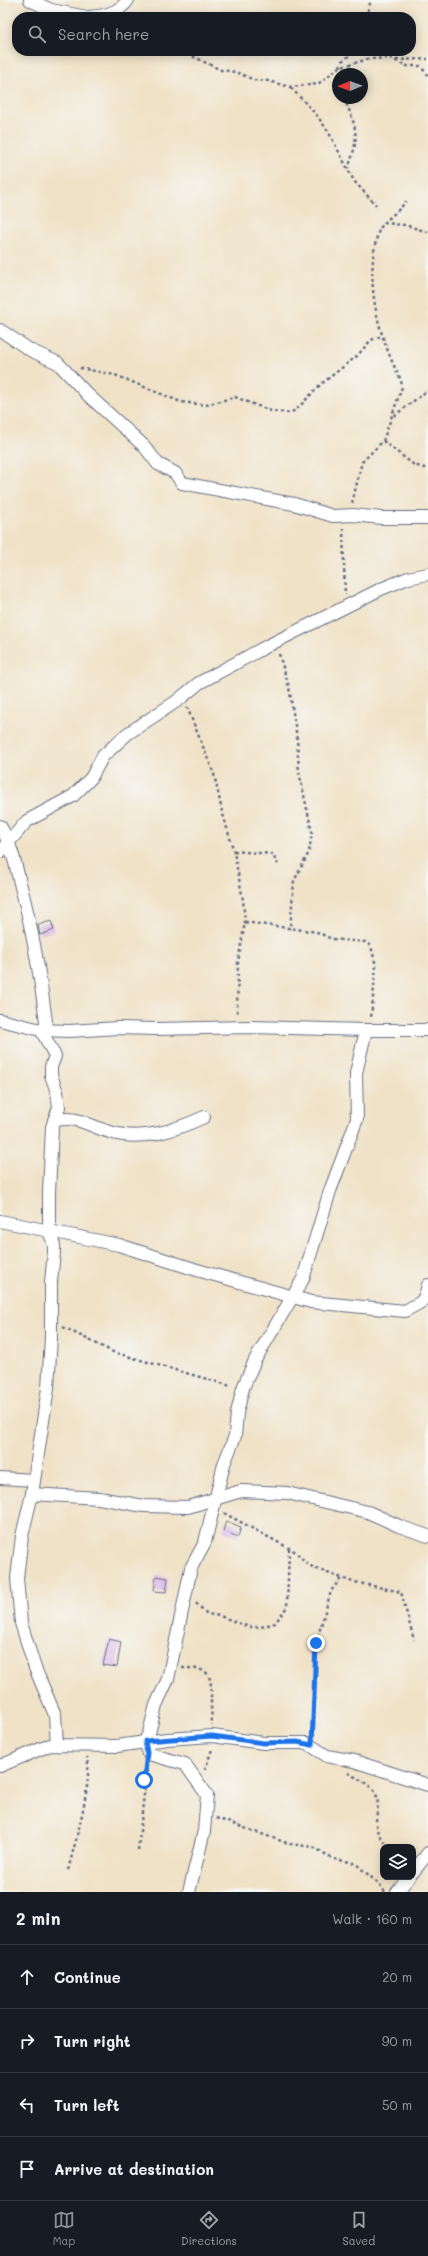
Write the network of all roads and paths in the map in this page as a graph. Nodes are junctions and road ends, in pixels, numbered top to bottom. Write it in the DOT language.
graph roads {
  1 [pos="30,0"];
  2 [pos="128,0"];
  3 [pos="371,0"];
  4 [pos="62,12"];
  5 [pos="113,12"];
  6 [pos="367,12"];
  7 [pos="192,56"];
  8 [pos="349,56"];
  9 [pos="428,59"];
  10 [pos="396,60"];
  11 [pos="339,68"];
  12 [pos="332,73"];
  13 [pos="428,75"];
  14 [pos="290,87"];
  15 [pos="346,104"];
  16 [pos="348,168"];
  17 [pos="406,201"];
  18 [pos="376,205"];
  19 [pos="383,223"];
  20 [pos="428,232"];
  21 [pos="0,330"];
  22 [pos="382,336"];
  23 [pos="58,363"];
  24 [pos="428,390"];
  25 [pos="393,416"];
  26 [pos="383,441"];
  27 [pos="428,469"];
  28 [pos="344,515"];
  29 [pos="428,518"];
  30 [pos="428,574"];
  31 [pos="345,607"];
  32 [pos="276,642"];
  33 [pos="182,697"];
  34 [pos="0,826"];
  35 [pos="10,841"];
  36 [pos="234,851"];
  37 [pos="0,852"];
  38 [pos="278,864"];
  39 [pos="245,922"];
  40 [pos="290,929"];
  41 [pos="0,1020"];
  42 [pos="236,1027"];
  43 [pos="44,1030"];
  44 [pos="366,1030"];
  45 [pos="383,1030"];
  46 [pos="428,1030"];
  47 [pos="204,1117"];
  48 [pos="54,1120"];
  49 [pos="0,1221"];
  50 [pos="49,1231"];
  51 [pos="428,1285"];
  52 [pos="292,1298"];
  53 [pos="51,1318"];
  54 [pos="240,1400"];
  55 [pos="0,1478"];
  56 [pos="34,1480"];
  57 [pos="32,1494"];
  58 [pos="215,1502"];
  59 [pos="428,1536"];
  60 [pos="289,1549"];
  61 [pos="342,1577"];
  62 [pos="187,1589"];
  63 [pos="414,1640"];
  64 [pos="170,1669"];
  65 [pos="213,1736"];
  66 [pos="145,1741"];
  67 [pos="57,1744"];
  68 [pos="312,1745"];
  69 [pos="81,1746"];
  70 [pos="147,1753"];
  71 [pos="0,1766"];
  72 [pos="342,1770"];
  73 [pos="201,1786"];
  74 [pos="428,1786"];
  75 [pos="206,1813"];
  76 [pos="385,1844"];
  77 [pos="138,1850"];
  78 [pos="428,1854"];
  79 [pos="416,1868"];
  80 [pos="68,1870"];
  81 [pos="407,1880"];
  82 [pos="189,1892"];
  83 [pos="385,1892"];
  84 [pos="397,1892"];
  1 -- 4 [label="street"];
  2 -- 5 [label="street"];
  3 -- 6 [label="path"];
  7 -- 14 [label="path"];
  8 -- 11 [label="path"];
  9 -- 10 [label="path"];
  10 -- 11 [label="path"];
  10 -- 13 [label="path"];
  12 -- 14 [label="path"];
  14 -- 16 [label="path"];
  15 -- 16 [label="path"];
  16 -- 18 [label="path"];
  17 -- 19 [label="path"];
  19 -- 20 [label="path"];
  19 -- 22 [label="path"];
  21 -- 23 [label="street"];
  22 -- 23 [label="path"];
  22 -- 25 [label="path"];
  23 -- 28 [label="street"];
  24 -- 25 [label="path"];
  25 -- 26 [label="path"];
  26 -- 27 [label="path"];
  26 -- 28 [label="path"];
  28 -- 29 [label="street"];
  28 -- 31 [label="path"];
  30 -- 31 [label="street"];
  31 -- 32 [label="street"];
  32 -- 33 [label="street"];
  32 -- 40 [label="path"];
  33 -- 35 [label="street"];
  33 -- 36 [label="path"];
  34 -- 35 [label="street"];
  35 -- 37 [label="street"];
  35 -- 43 [label="street"];
  36 -- 38 [label="path"];
  36 -- 39 [label="path"];
  39 -- 40 [label="path"];
  39 -- 42 [label="path"];
  40 -- 45 [label="path"];
  41 -- 43 [label="street"];
  42 -- 43 [label="street"];
  42 -- 44 [label="street"];
  43 -- 48 [label="street"];
  44 -- 45 [label="street"];
  44 -- 52 [label="street"];
  45 -- 46 [label="street"];
  47 -- 48 [label="street"];
  48 -- 50 [label="street"];
  49 -- 50 [label="street"];
  50 -- 52 [label="street"];
  50 -- 53 [label="street"];
  51 -- 52 [label="street"];
  52 -- 54 [label="street"];
  53 -- 54 [label="path"];
  53 -- 56 [label="street"];
  54 -- 58 [label="street"];
  55 -- 56 [label="street"];
  56 -- 57 [label="street"];
  57 -- 58 [label="street"];
  57 -- 67 [label="street"];
  58 -- 59 [label="street"];
  58 -- 60 [label="path"];
  58 -- 62 [label="street"];
  60 -- 61 [label="path"];
  60 -- 62 [label="path"];
  61 -- 63 [label="path"];
  61 -- 68 [label="path"];
  62 -- 64 [label="street"];
  64 -- 65 [label="path"];
  64 -- 66 [label="street"];
  65 -- 66 [label="street"];
  65 -- 68 [label="street"];
  65 -- 73 [label="path"];
  66 -- 69 [label="street"];
  66 -- 70 [label="street"];
  67 -- 69 [label="street"];
  67 -- 71 [label="street"];
  68 -- 74 [label="street"];
  69 -- 80 [label="path"];
  70 -- 73 [label="street"];
  70 -- 77 [label="path"];
  72 -- 76 [label="path"];
  73 -- 75 [label="street"];
  75 -- 82 [label="street"];
  75 -- 83 [label="path"];
  78 -- 79 [label="street"];
  81 -- 84 [label="street"];
}
